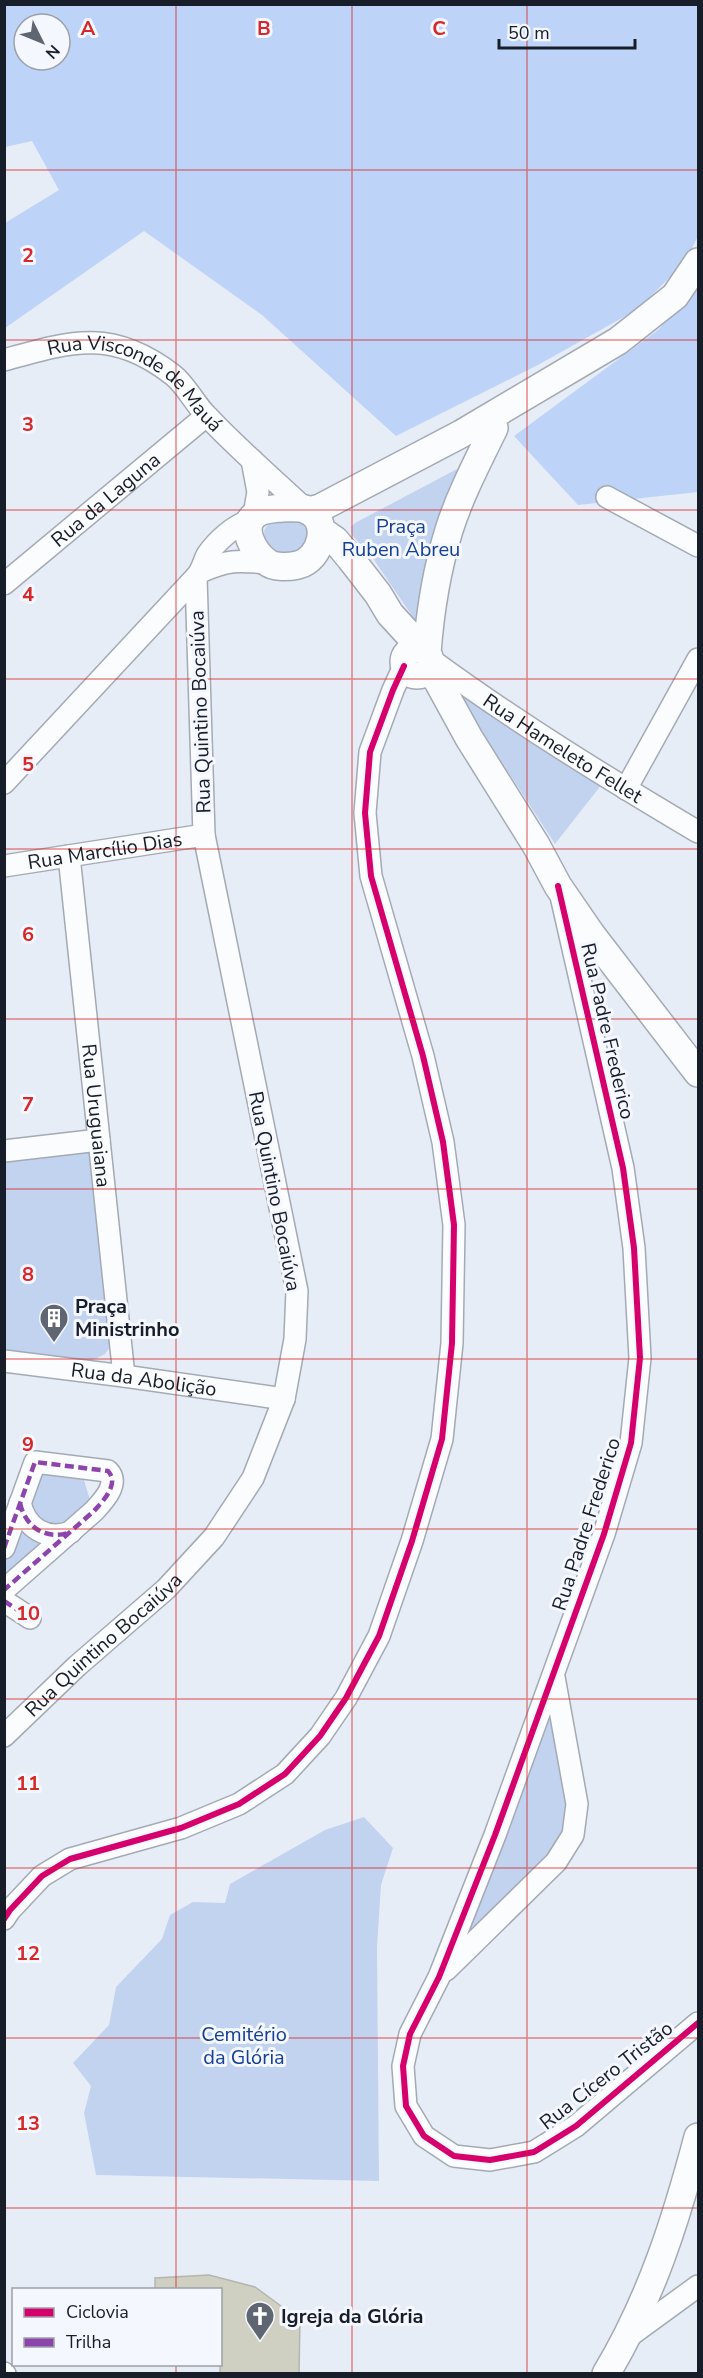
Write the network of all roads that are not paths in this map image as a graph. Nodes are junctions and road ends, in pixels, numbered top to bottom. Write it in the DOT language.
graph roads {
  1 [pos="699,262"];
  2 [pos="4,360"];
  3 [pos="536,392"];
  4 [pos="206,416"];
  5 [pos="494,428"];
  6 [pos="252,460"];
  7 [pos="606,497"];
  8 [pos="252,518"];
  9 [pos="314,519"];
  10 [pos="699,546"];
  11 [pos="313,556"];
  12 [pos="267,563"];
  13 [pos="363,574"];
  14 [pos="198,575"];
  15 [pos="4,584"];
  16 [pos="420,657"];
  17 [pos="699,659"];
  18 [pos="4,783"];
  19 [pos="626,789"];
  20 [pos="699,832"];
  21 [pos="204,835"];
  22 [pos="69,856"];
  23 [pos="4,866"];
  24 [pos="558,886"];
  25 [pos="699,1073"];
  26 [pos="99,1140"];
  27 [pos="4,1151"];
  28 [pos="4,1361"];
  29 [pos="124,1376"];
  30 [pos="284,1400"];
  31 [pos="20,1503"];
  32 [pos="71,1532"];
  33 [pos="4,1548"];
  34 [pos="4,1590"];
  35 [pos="4,1600"];
  36 [pos="30,1618"];
  37 [pos="554,1676"];
  38 [pos="4,1736"];
  39 [pos="4,1919"];
  40 [pos="439,1977"];
  41 [pos="699,2024"];
  42 [pos="699,2137"];
  43 [pos="699,2286"];
  44 [pos="628,2337"];
  45 [pos="606,2373"];
  1 -- 3 [label="main road"];
  2 -- 4 [label="street, Rua Visconde de Mauá"];
  3 -- 5 [label="main road"];
  3 -- 9 [label="main road"];
  4 -- 6 [label="street, Rua Visconde de Mauá"];
  4 -- 15 [label="street, Rua da Laguna"];
  5 -- 9 [label="main road"];
  5 -- 16 [label="main road"];
  6 -- 8 [label="street"];
  6 -- 9 [label="street, Rua Visconde de Mauá"];
  7 -- 10 [label="street"];
  8 -- 9 [label="main road"];
  8 -- 12 [label="main road"];
  8 -- 14 [label="street"];
  9 -- 11 [label="main road"];
  9 -- 13 [label="main road, Rua Visconde de Mauá"];
  11 -- 12 [label="main road"];
  11 -- 13 [label="main road"];
  12 -- 14 [label="street"];
  13 -- 16 [label="main road, Rua Visconde de Mauá"];
  14 -- 18 [label="street"];
  14 -- 21 [label="street, Rua Quintino Bocaiúva"];
  16 -- 19 [label="street, Rua Hameleto Fellet"];
  16 -- 24 [label="main road"];
  16 -- 39 [label="street"];
  17 -- 19 [label="street"];
  19 -- 20 [label="street, Rua Hameleto Fellet"];
  21 -- 22 [label="street, Rua Marcílio Dias"];
  21 -- 30 [label="street, Rua Quintino Bocaiúva"];
  22 -- 23 [label="street, Rua Marcílio Dias"];
  22 -- 26 [label="street, Rua Uruguaiana"];
  24 -- 25 [label="main road"];
  24 -- 37 [label="street, Rua Padre Frederico"];
  26 -- 27 [label="street"];
  26 -- 29 [label="street, Rua Uruguaiana"];
  28 -- 29 [label="street, Rua da Abolição"];
  29 -- 30 [label="street, Rua da Abolição"];
  30 -- 38 [label="street, Rua Quintino Bocaiúva"];
  31 -- 32 [label="street"];
  31 -- 32 [label="street"];
  31 -- 33 [label="street"];
  32 -- 34 [label="street"];
  35 -- 36 [label="street"];
  37 -- 40 [label="street, Rua Padre Frederico"];
  37 -- 40 [label="street"];
  40 -- 41 [label="street, Rua Cícero Tristão"];
  42 -- 44 [label="main road"];
  43 -- 44 [label="street"];
  44 -- 45 [label="main road"];
}
